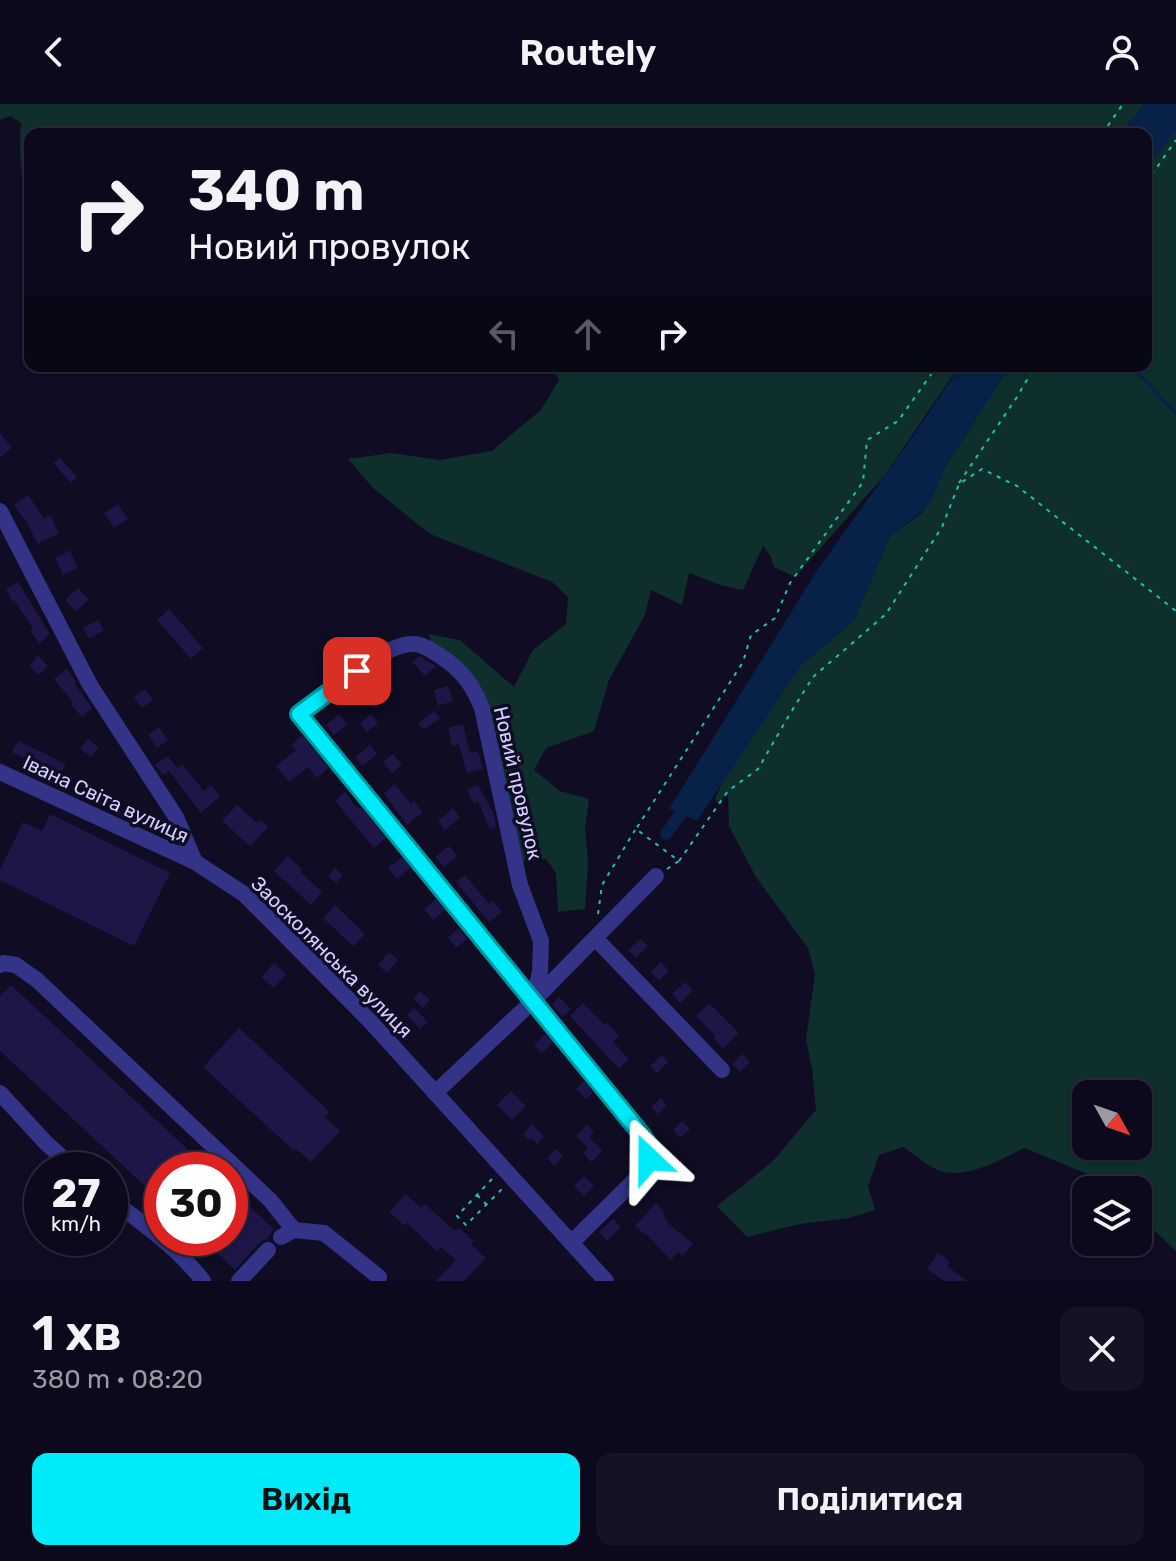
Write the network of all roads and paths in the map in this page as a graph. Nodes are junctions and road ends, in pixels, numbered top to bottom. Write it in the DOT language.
graph roads {
  1 [pos="1123,104"];
  2 [pos="1106,128"];
  3 [pos="1176,140"];
  4 [pos="1152,174"];
  5 [pos="933,372"];
  6 [pos="1032,372"];
  7 [pos="959,484"];
  8 [pos="0,511"];
  9 [pos="1176,611"];
  10 [pos="0,772"];
  11 [pos="636,829"];
  12 [pos="679,861"];
  13 [pos="195,862"];
  14 [pos="656,876"];
  15 [pos="595,938"];
  16 [pos="0,965"];
  17 [pos="534,1000"];
  18 [pos="722,1070"];
  19 [pos="0,1093"];
  20 [pos="435,1093"];
  21 [pos="56,1152"];
  22 [pos="508,1173"];
  23 [pos="477,1195"];
  24 [pos="486,1205"];
  25 [pos="128,1212"];
  26 [pos="571,1243"];
  27 [pos="268,1250"];
  28 [pos="379,1277"];
  29 [pos="203,1281"];
  30 [pos="239,1281"];
  31 [pos="606,1281"];
  1 -- 2 [label="path"];
  3 -- 4 [label="path"];
  5 -- 11 [label="path"];
  6 -- 7 [label="path"];
  7 -- 9 [label="path"];
  7 -- 12 [label="path"];
  8 -- 13 [label="street"];
  10 -- 13 [label="street, Івана Світа вулиця"];
  11 -- 12 [label="path"];
  11 -- 15 [label="path"];
  12 -- 14 [label="path"];
  13 -- 20 [label="street, Заосколянська вулиця"];
  14 -- 15 [label="street"];
  15 -- 17 [label="street"];
  15 -- 18 [label="street"];
  16 -- 28 [label="street"];
  17 -- 17 [label="street, Новий провулок"];
  17 -- 20 [label="street"];
  17 -- 26 [label="street"];
  19 -- 21 [label="street"];
  20 -- 22 [label="street, Заосколянська вулиця"];
  22 -- 23 [label="path"];
  22 -- 24 [label="path"];
  22 -- 26 [label="street, Заосколянська вулиця"];
  23 -- 24 [label="path"];
  23 -- 24 [label="path"];
  25 -- 29 [label="street"];
  26 -- 31 [label="street, Заосколянська вулиця"];
  27 -- 30 [label="street"];
}
